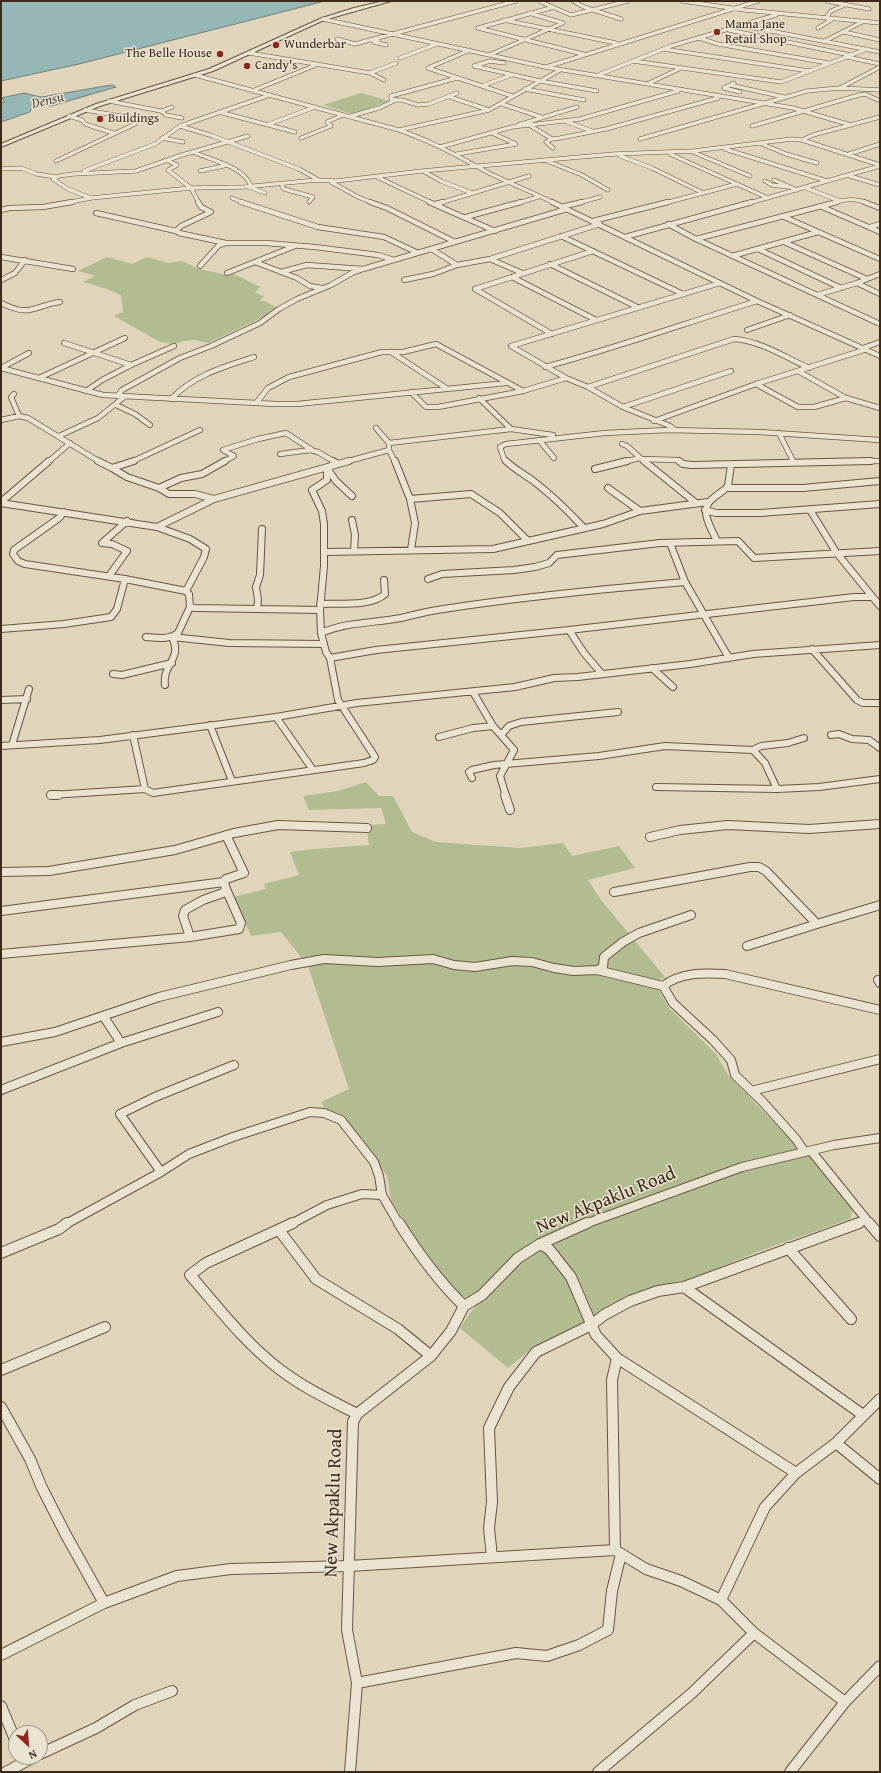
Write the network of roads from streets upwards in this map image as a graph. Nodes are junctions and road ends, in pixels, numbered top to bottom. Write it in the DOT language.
graph roads {
  1 [pos="389,1"];
  2 [pos="516,1"];
  3 [pos="542,1"];
  4 [pos="573,1"];
  5 [pos="628,1"];
  6 [pos="682,1"];
  7 [pos="758,1"];
  8 [pos="827,1"];
  9 [pos="846,5"];
  10 [pos="554,7"];
  11 [pos="735,8"];
  12 [pos="869,9"];
  13 [pos="592,10"];
  14 [pos="529,13"];
  15 [pos="781,14"];
  16 [pos="826,18"];
  17 [pos="834,18"];
  18 [pos="323,19"];
  19 [pos="621,19"];
  20 [pos="504,20"];
  21 [pos="864,21"];
  22 [pos="880,23"];
  23 [pos="742,25"];
  24 [pos="818,28"];
  25 [pos="550,30"];
  26 [pos="729,30"];
  27 [pos="844,32"];
  28 [pos="392,34"];
  29 [pos="380,38"];
  30 [pos="697,38"];
  31 [pos="337,39"];
  32 [pos="525,40"];
  33 [pos="880,40"];
  34 [pos="825,41"];
  35 [pos="438,43"];
  36 [pos="619,44"];
  37 [pos="386,45"];
  38 [pos="662,49"];
  39 [pos="867,49"];
  40 [pos="470,50"];
  41 [pos="880,52"];
  42 [pos="249,53"];
  43 [pos="584,54"];
  44 [pos="490,55"];
  45 [pos="850,55"];
  46 [pos="845,56"];
  47 [pos="400,58"];
  48 [pos="633,61"];
  49 [pos="396,63"];
  50 [pos="504,63"];
  51 [pos="828,63"];
  52 [pos="318,65"];
  53 [pos="880,66"];
  54 [pos="545,67"];
  55 [pos="679,69"];
  56 [pos="560,70"];
  57 [pos="809,71"];
  58 [pos="370,73"];
  59 [pos="195,75"];
  60 [pos="512,75"];
  61 [pos="598,75"];
  62 [pos="744,77"];
  63 [pos="457,78"];
  64 [pos="384,80"];
  65 [pos="540,81"];
  66 [pos="647,84"];
  67 [pos="730,85"];
  68 [pos="482,86"];
  69 [pos="840,88"];
  70 [pos="525,89"];
  71 [pos="680,90"];
  72 [pos="879,90"];
  73 [pos="252,91"];
  74 [pos="597,91"];
  75 [pos="740,92"];
  76 [pos="457,93"];
  77 [pos="865,94"];
  78 [pos="513,95"];
  79 [pos="268,96"];
  80 [pos="524,96"];
  81 [pos="450,97"];
  82 [pos="720,97"];
  83 [pos="784,97"];
  84 [pos="396,100"];
  85 [pos="584,100"];
  86 [pos="110,101"];
  87 [pos="880,101"];
  88 [pos="502,104"];
  89 [pos="762,104"];
  90 [pos="172,107"];
  91 [pos="315,107"];
  92 [pos="577,107"];
  93 [pos="85,110"];
  94 [pos="489,110"];
  95 [pos="162,111"];
  96 [pos="804,111"];
  97 [pos="219,112"];
  98 [pos="342,114"];
  99 [pos="69,116"];
  100 [pos="351,116"];
  101 [pos="541,117"];
  102 [pos="880,117"];
  103 [pos="182,118"];
  104 [pos="870,119"];
  105 [pos="139,121"];
  106 [pos="567,122"];
  107 [pos="880,123"];
  108 [pos="135,124"];
  109 [pos="269,124"];
  110 [pos="851,125"];
  111 [pos="180,126"];
  112 [pos="531,126"];
  113 [pos="752,126"];
  114 [pos="512,127"];
  115 [pos="399,130"];
  116 [pos="295,132"];
  117 [pos="595,132"];
  118 [pos="113,133"];
  119 [pos="492,133"];
  120 [pos="248,136"];
  121 [pos="162,138"];
  122 [pos="301,138"];
  123 [pos="552,138"];
  124 [pos="640,139"];
  125 [pos="802,140"];
  126 [pos="183,142"];
  127 [pos="226,142"];
  128 [pos="760,143"];
  129 [pos="880,144"];
  130 [pos="1,146"];
  131 [pos="440,147"];
  132 [pos="553,148"];
  133 [pos="724,148"];
  134 [pos="192,152"];
  135 [pos="693,152"];
  136 [pos="668,153"];
  137 [pos="456,154"];
  138 [pos="614,154"];
  139 [pos="848,154"];
  140 [pos="166,160"];
  141 [pos="544,160"];
  142 [pos="56,161"];
  143 [pos="817,163"];
  144 [pos="228,165"];
  145 [pos="476,166"];
  146 [pos="880,166"];
  147 [pos="1,169"];
  148 [pos="200,171"];
  149 [pos="422,171"];
  150 [pos="72,174"];
  151 [pos="377,176"];
  152 [pos="529,176"];
  153 [pos="750,176"];
  154 [pos="850,176"];
  155 [pos="56,177"];
  156 [pos="317,180"];
  157 [pos="325,180"];
  158 [pos="774,180"];
  159 [pos="765,181"];
  160 [pos="510,182"];
  161 [pos="827,182"];
  162 [pos="283,184"];
  163 [pos="737,184"];
  164 [pos="880,185"];
  165 [pos="249,187"];
  166 [pos="788,187"];
  167 [pos="191,188"];
  168 [pos="806,188"];
  169 [pos="608,190"];
  170 [pos="797,190"];
  171 [pos="265,193"];
  172 [pos="472,193"];
  173 [pos="703,193"];
  174 [pos="538,197"];
  175 [pos="600,197"];
  176 [pos="91,198"];
  177 [pos="232,198"];
  178 [pos="768,198"];
  179 [pos="840,201"];
  180 [pos="309,202"];
  181 [pos="434,204"];
  182 [pos="561,206"];
  183 [pos="820,206"];
  184 [pos="880,208"];
  185 [pos="568,209"];
  186 [pos="1,210"];
  187 [pos="96,213"];
  188 [pos="782,216"];
  189 [pos="466,217"];
  190 [pos="593,221"];
  191 [pos="600,224"];
  192 [pos="668,224"];
  193 [pos="880,224"];
  194 [pos="870,227"];
  195 [pos="176,231"];
  196 [pos="495,231"];
  197 [pos="818,232"];
  198 [pos="880,232"];
  199 [pos="561,236"];
  200 [pos="625,237"];
  201 [pos="696,239"];
  202 [pos="455,242"];
  203 [pos="784,242"];
  204 [pos="226,243"];
  205 [pos="295,246"];
  206 [pos="758,249"];
  207 [pos="433,250"];
  208 [pos="593,251"];
  209 [pos="418,253"];
  210 [pos="732,256"];
  211 [pos="1,257"];
  212 [pos="490,259"];
  213 [pos="880,259"];
  214 [pos="25,260"];
  215 [pos="394,260"];
  216 [pos="255,262"];
  217 [pos="550,264"];
  218 [pos="457,265"];
  219 [pos="200,266"];
  220 [pos="73,269"];
  221 [pos="364,269"];
  222 [pos="281,272"];
  223 [pos="227,273"];
  224 [pos="522,273"];
  225 [pos="880,274"];
  226 [pos="512,277"];
  227 [pos="867,278"];
  228 [pos="1,280"];
  229 [pos="404,280"];
  230 [pos="720,283"];
  231 [pos="857,283"];
  232 [pos="323,288"];
  233 [pos="841,288"];
  234 [pos="683,294"];
  235 [pos="880,294"];
  236 [pos="817,295"];
  237 [pos="757,301"];
  238 [pos="60,302"];
  239 [pos="1,303"];
  240 [pos="637,307"];
  241 [pos="790,315"];
  242 [pos="596,320"];
  243 [pos="880,324"];
  244 [pos="747,330"];
  245 [pos="552,334"];
  246 [pos="125,338"];
  247 [pos="880,342"];
  248 [pos="64,344"];
  249 [pos="174,346"];
  250 [pos="865,348"];
  251 [pos="391,352"];
  252 [pos="29,353"];
  253 [pos="95,353"];
  254 [pos="880,356"];
  255 [pos="254,357"];
  256 [pos="131,365"];
  257 [pos="545,367"];
  258 [pos="1,368"];
  259 [pos="809,368"];
  260 [pos="731,371"];
  261 [pos="798,372"];
  262 [pos="39,378"];
  263 [pos="566,378"];
  264 [pos="506,383"];
  265 [pos="756,384"];
  266 [pos="588,387"];
  267 [pos="446,388"];
  268 [pos="86,391"];
  269 [pos="523,391"];
  270 [pos="411,392"];
  271 [pos="14,394"];
  272 [pos="124,397"];
  273 [pos="479,398"];
  274 [pos="846,398"];
  275 [pos="171,399"];
  276 [pos="257,402"];
  277 [pos="116,405"];
  278 [pos="623,407"];
  279 [pos="879,407"];
  280 [pos="671,415"];
  281 [pos="19,416"];
  282 [pos="1,420"];
  283 [pos="654,421"];
  284 [pos="150,425"];
  285 [pos="670,426"];
  286 [pos="376,428"];
  287 [pos="511,429"];
  288 [pos="200,430"];
  289 [pos="675,430"];
  290 [pos="779,433"];
  291 [pos="58,436"];
  292 [pos="559,436"];
  293 [pos="539,440"];
  294 [pos="880,440"];
  295 [pos="70,443"];
  296 [pos="389,443"];
  297 [pos="622,444"];
  298 [pos="312,450"];
  299 [pos="389,450"];
  300 [pos="280,454"];
  301 [pos="554,458"];
  302 [pos="641,458"];
  303 [pos="793,461"];
  304 [pos="880,461"];
  305 [pos="338,464"];
  306 [pos="732,465"];
  307 [pos="112,468"];
  308 [pos="327,468"];
  309 [pos="595,469"];
  310 [pos="880,481"];
  311 [pos="159,488"];
  312 [pos="608,488"];
  313 [pos="727,488"];
  314 [pos="352,496"];
  315 [pos="214,499"];
  316 [pos="410,499"];
  317 [pos="1,502"];
  318 [pos="708,502"];
  319 [pos="696,503"];
  320 [pos="880,504"];
  321 [pos="705,510"];
  322 [pos="810,510"];
  323 [pos="640,511"];
  324 [pos="64,512"];
  325 [pos="352,520"];
  326 [pos="127,522"];
  327 [pos="157,527"];
  328 [pos="262,528"];
  329 [pos="584,528"];
  330 [pos="528,541"];
  331 [pos="717,541"];
  332 [pos="670,543"];
  333 [pos="411,550"];
  334 [pos="354,551"];
  335 [pos="880,551"];
  336 [pos="324,552"];
  337 [pos="836,552"];
  338 [pos="109,576"];
  339 [pos="125,579"];
  340 [pos="428,579"];
  341 [pos="384,580"];
  342 [pos="685,582"];
  343 [pos="186,590"];
  344 [pos="872,597"];
  345 [pos="320,604"];
  346 [pos="880,606"];
  347 [pos="190,607"];
  348 [pos="257,608"];
  349 [pos="320,610"];
  350 [pos="702,614"];
  351 [pos="1,629"];
  352 [pos="569,630"];
  353 [pos="321,633"];
  354 [pos="146,637"];
  355 [pos="172,637"];
  356 [pos="324,644"];
  357 [pos="880,645"];
  358 [pos="812,650"];
  359 [pos="330,658"];
  360 [pos="729,658"];
  361 [pos="172,663"];
  362 [pos="652,668"];
  363 [pos="113,674"];
  364 [pos="602,674"];
  365 [pos="165,685"];
  366 [pos="673,687"];
  367 [pos="30,689"];
  368 [pos="473,692"];
  369 [pos="27,699"];
  370 [pos="1,700"];
  371 [pos="338,700"];
  372 [pos="880,702"];
  373 [pos="342,706"];
  374 [pos="321,710"];
  375 [pos="618,712"];
  376 [pos="276,717"];
  377 [pos="210,724"];
  378 [pos="493,726"];
  379 [pos="501,735"];
  380 [pos="133,736"];
  381 [pos="831,736"];
  382 [pos="440,737"];
  383 [pos="804,738"];
  384 [pos="12,745"];
  385 [pos="1,746"];
  386 [pos="880,748"];
  387 [pos="754,750"];
  388 [pos="506,765"];
  389 [pos="313,770"];
  390 [pos="472,778"];
  391 [pos="880,780"];
  392 [pos="232,781"];
  393 [pos="656,787"];
  394 [pos="144,789"];
  395 [pos="777,789"];
  396 [pos="51,795"];
  397 [pos="510,810"];
  398 [pos="880,824"];
  399 [pos="366,828"];
  400 [pos="226,835"];
  401 [pos="650,837"];
  402 [pos="1,872"];
  403 [pos="225,886"];
  404 [pos="614,892"];
  405 [pos="877,906"];
  406 [pos="1,911"];
  407 [pos="880,911"];
  408 [pos="691,915"];
  409 [pos="817,924"];
  410 [pos="190,937"];
  411 [pos="747,946"];
  412 [pos="1,954"];
  413 [pos="597,970"];
  414 [pos="663,986"];
  415 [pos="880,1010"];
  416 [pos="218,1012"];
  417 [pos="104,1017"];
  418 [pos="1,1042"];
  419 [pos="122,1043"];
  420 [pos="880,1059"];
  421 [pos="234,1065"];
  422 [pos="1,1090"];
  423 [pos="751,1091"];
  424 [pos="880,1138"];
  425 [pos="808,1151"];
  426 [pos="161,1172"];
  427 [pos="382,1195"];
  428 [pos="866,1220"];
  429 [pos="279,1230"];
  430 [pos="880,1236"];
  431 [pos="540,1244"];
  432 [pos="788,1248"];
  433 [pos="1,1253"];
  434 [pos="684,1287"];
  435 [pos="464,1306"];
  436 [pos="851,1320"];
  437 [pos="591,1325"];
  438 [pos="105,1327"];
  439 [pos="431,1356"];
  440 [pos="617,1358"];
  441 [pos="1,1370"];
  442 [pos="880,1399"];
  443 [pos="1,1407"];
  444 [pos="357,1414"];
  445 [pos="863,1415"];
  446 [pos="836,1443"];
  447 [pos="796,1473"];
  448 [pos="880,1479"];
  449 [pos="618,1552"];
  450 [pos="492,1557"];
  451 [pos="349,1566"];
  452 [pos="721,1600"];
  453 [pos="104,1603"];
  454 [pos="754,1633"];
  455 [pos="1,1655"];
  456 [pos="880,1666"];
  457 [pos="356,1683"];
  458 [pos="172,1691"];
  459 [pos="845,1702"];
  460 [pos="1,1706"];
  461 [pos="9,1725"];
  462 [pos="48,1750"];
  463 [pos="15,1765"];
  464 [pos="6,1772"];
  465 [pos="350,1772"];
  466 [pos="598,1772"];
  467 [pos="790,1772"];
  1 -- 18 [label="street"];
  2 -- 28 [label="street"];
  3 -- 10 [label="street"];
  4 -- 13 [label="street"];
  5 -- 13 [label="street"];
  6 -- 11 [label="street"];
  7 -- 11 [label="street"];
  8 -- 9 [label="street"];
  9 -- 12 [label="street"];
  9 -- 16 [label="street"];
  10 -- 13 [label="street"];
  10 -- 14 [label="street"];
  11 -- 15 [label="street"];
  11 -- 36 [label="street"];
  13 -- 19 [label="street"];
  14 -- 20 [label="street"];
  14 -- 25 [label="street"];
  15 -- 16 [label="street"];
  15 -- 23 [label="street"];
  16 -- 17 [label="street"];
  17 -- 21 [label="street"];
  17 -- 24 [label="street"];
  18 -- 28 [label="street"];
  18 -- 42 [label="street"];
  20 -- 25 [label="street"];
  20 -- 32 [label="street"];
  21 -- 22 [label="street"];
  21 -- 27 [label="street"];
  23 -- 26 [label="street"];
  23 -- 34 [label="street"];
  25 -- 32 [label="street"];
  25 -- 36 [label="street"];
  26 -- 30 [label="street"];
  26 -- 45 [label="street"];
  27 -- 33 [label="street"];
  27 -- 34 [label="street"];
  28 -- 29 [label="street"];
  28 -- 35 [label="street"];
  29 -- 31 [label="street"];
  29 -- 37 [label="street"];
  30 -- 38 [label="street"];
  30 -- 51 [label="street"];
  32 -- 43 [label="street"];
  32 -- 44 [label="street"];
  34 -- 39 [label="street"];
  35 -- 40 [label="street"];
  35 -- 47 [label="street"];
  36 -- 43 [label="street"];
  38 -- 48 [label="street"];
  38 -- 57 [label="street"];
  39 -- 41 [label="street"];
  39 -- 45 [label="street"];
  40 -- 44 [label="street"];
  40 -- 63 [label="street"];
  42 -- 52 [label="street"];
  42 -- 59 [label="street"];
  43 -- 54 [label="street"];
  44 -- 54 [label="street"];
  45 -- 46 [label="street"];
  46 -- 51 [label="street"];
  46 -- 53 [label="street"];
  48 -- 55 [label="street"];
  48 -- 61 [label="street"];
  49 -- 58 [label="street"];
  50 -- 60 [label="street"];
  51 -- 57 [label="street"];
  52 -- 58 [label="street"];
  52 -- 73 [label="street"];
  53 -- 69 [label="street"];
  54 -- 56 [label="street"];
  55 -- 62 [label="street"];
  55 -- 66 [label="street"];
  56 -- 61 [label="street"];
  56 -- 65 [label="street"];
  57 -- 62 [label="street"];
  58 -- 64 [label="street"];
  59 -- 73 [label="street"];
  59 -- 86 [label="street"];
  60 -- 65 [label="street"];
  60 -- 68 [label="street"];
  61 -- 66 [label="street"];
  62 -- 67 [label="street"];
  63 -- 68 [label="street"];
  63 -- 84 [label="street"];
  65 -- 70 [label="street"];
  65 -- 74 [label="street"];
  66 -- 71 [label="street"];
  67 -- 75 [label="street"];
  67 -- 83 [label="street"];
  68 -- 78 [label="street"];
  69 -- 72 [label="street"];
  69 -- 83 [label="street"];
  70 -- 78 [label="street"];
  70 -- 85 [label="street"];
  71 -- 82 [label="street"];
  71 -- 106 [label="street"];
  72 -- 77 [label="street"];
  73 -- 79 [label="street"];
  76 -- 81 [label="street"];
  77 -- 87 [label="street"];
  77 -- 96 [label="street"];
  78 -- 80 [label="street"];
  78 -- 88 [label="street"];
  79 -- 91 [label="street"];
  79 -- 97 [label="street"];
  81 -- 84 [label="street"];
  81 -- 94 [label="street"];
  82 -- 89 [label="street"];
  82 -- 117 [label="street"];
  83 -- 89 [label="street"];
  84 -- 100 [label="street"];
  86 -- 93 [label="street"];
  86 -- 95 [label="street"];
  88 -- 94 [label="street"];
  88 -- 101 [label="street"];
  89 -- 96 [label="street"];
  89 -- 124 [label="street"];
  90 -- 95 [label="street"];
  91 -- 98 [label="street"];
  91 -- 109 [label="street"];
  92 -- 101 [label="street"];
  93 -- 99 [label="street"];
  93 -- 105 [label="street"];
  94 -- 115 [label="street"];
  95 -- 103 [label="street"];
  96 -- 110 [label="street"];
  96 -- 113 [label="street"];
  97 -- 109 [label="street"];
  97 -- 111 [label="street"];
  98 -- 100 [label="street"];
  98 -- 122 [label="street"];
  99 -- 118 [label="street"];
  99 -- 130 [label="street"];
  100 -- 115 [label="street"];
  101 -- 114 [label="street"];
  102 -- 104 [label="street"];
  104 -- 107 [label="street"];
  104 -- 110 [label="street"];
  106 -- 112 [label="street"];
  106 -- 117 [label="street"];
  108 -- 118 [label="street"];
  109 -- 116 [label="street"];
  110 -- 125 [label="street"];
  111 -- 121 [label="street"];
  111 -- 127 [label="street"];
  112 -- 114 [label="street"];
  112 -- 123 [label="street"];
  114 -- 119 [label="street"];
  115 -- 131 [label="street"];
  117 -- 123 [label="street"];
  118 -- 142 [label="street"];
  119 -- 131 [label="street"];
  119 -- 137 [label="street"];
  120 -- 127 [label="street"];
  121 -- 126 [label="street"];
  121 -- 150 [label="street"];
  123 -- 132 [label="street"];
  125 -- 128 [label="street"];
  125 -- 139 [label="street"];
  127 -- 134 [label="street"];
  127 -- 156 [label="street"];
  128 -- 133 [label="street"];
  128 -- 143 [label="street"];
  129 -- 139 [label="street"];
  131 -- 137 [label="street"];
  133 -- 135 [label="street"];
  133 -- 161 [label="street"];
  134 -- 140 [label="street"];
  134 -- 144 [label="street"];
  135 -- 136 [label="street"];
  135 -- 153 [label="street"];
  136 -- 138 [label="street"];
  136 -- 163 [label="street"];
  137 -- 145 [label="street"];
  138 -- 141 [label="street"];
  138 -- 173 [label="street"];
  139 -- 146 [label="street"];
  140 -- 150 [label="street"];
  140 -- 167 [label="street"];
  141 -- 145 [label="street"];
  141 -- 169 [label="street"];
  144 -- 148 [label="street"];
  144 -- 165 [label="street"];
  145 -- 149 [label="street"];
  145 -- 160 [label="street"];
  146 -- 154 [label="street"];
  147 -- 155 [label="street"];
  149 -- 151 [label="street"];
  149 -- 172 [label="street"];
  150 -- 155 [label="street"];
  151 -- 157 [label="street"];
  151 -- 181 [label="street"];
  152 -- 160 [label="street"];
  154 -- 161 [label="street"];
  154 -- 164 [label="street"];
  155 -- 176 [label="street"];
  156 -- 157 [label="street"];
  156 -- 162 [label="street"];
  157 -- 202 [label="street"];
  158 -- 166 [label="street"];
  159 -- 166 [label="street"];
  160 -- 172 [label="street"];
  160 -- 174 [label="street"];
  161 -- 168 [label="street"];
  162 -- 165 [label="street"];
  162 -- 180 [label="street"];
  163 -- 173 [label="street"];
  163 -- 178 [label="street"];
  165 -- 167 [label="street"];
  165 -- 171 [label="street"];
  166 -- 170 [label="street"];
  167 -- 176 [label="street"];
  167 -- 195 [label="street"];
  168 -- 170 [label="street"];
  168 -- 179 [label="street"];
  170 -- 178 [label="street"];
  172 -- 181 [label="street"];
  173 -- 190 [label="street"];
  174 -- 182 [label="street"];
  174 -- 189 [label="street"];
  175 -- 182 [label="street"];
  176 -- 186 [label="street"];
  177 -- 209 [label="street"];
  178 -- 192 [label="street"];
  179 -- 183 [label="street"];
  179 -- 184 [label="street"];
  181 -- 189 [label="street"];
  182 -- 185 [label="street"];
  183 -- 188 [label="street"];
  183 -- 194 [label="street"];
  185 -- 190 [label="street"];
  185 -- 196 [label="street"];
  187 -- 195 [label="street"];
  188 -- 197 [label="street"];
  188 -- 201 [label="street"];
  189 -- 196 [label="street"];
  190 -- 191 [label="street"];
  191 -- 199 [label="street"];
  191 -- 200 [label="street"];
  192 -- 200 [label="street"];
  192 -- 201 [label="street"];
  193 -- 194 [label="street"];
  194 -- 198 [label="street"];
  195 -- 204 [label="street"];
  196 -- 202 [label="street"];
  197 -- 203 [label="street"];
  197 -- 213 [label="street"];
  199 -- 208 [label="street"];
  199 -- 212 [label="street"];
  200 -- 230 [label="street"];
  201 -- 210 [label="street"];
  202 -- 207 [label="street"];
  203 -- 206 [label="street"];
  203 -- 227 [label="street"];
  204 -- 205 [label="street"];
  204 -- 219 [label="street"];
  205 -- 215 [label="street"];
  205 -- 216 [label="street"];
  206 -- 210 [label="street"];
  206 -- 233 [label="street"];
  207 -- 209 [label="street"];
  207 -- 218 [label="street"];
  208 -- 217 [label="street"];
  208 -- 234 [label="street"];
  209 -- 215 [label="street"];
  210 -- 236 [label="street"];
  211 -- 214 [label="street"];
  212 -- 218 [label="street"];
  212 -- 224 [label="street"];
  214 -- 220 [label="street"];
  214 -- 228 [label="street"];
  215 -- 221 [label="street"];
  216 -- 222 [label="street"];
  216 -- 223 [label="street"];
  217 -- 224 [label="street"];
  217 -- 240 [label="street"];
  218 -- 229 [label="street"];
  221 -- 222 [label="street"];
  221 -- 232 [label="street"];
  222 -- 232 [label="street"];
  224 -- 226 [label="street"];
  225 -- 227 [label="street"];
  226 -- 242 [label="street"];
  226 -- 245 [label="street"];
  227 -- 231 [label="street"];
  230 -- 234 [label="street"];
  230 -- 237 [label="street"];
  231 -- 233 [label="street"];
  231 -- 235 [label="street"];
  232 -- 272 [label="street"];
  233 -- 236 [label="street"];
  234 -- 240 [label="street"];
  236 -- 243 [label="street"];
  237 -- 241 [label="street"];
  237 -- 257 [label="street"];
  238 -- 239 [label="street"];
  240 -- 242 [label="street"];
  241 -- 244 [label="street"];
  241 -- 250 [label="street"];
  242 -- 245 [label="street"];
  245 -- 257 [label="street"];
  246 -- 253 [label="street"];
  247 -- 250 [label="street"];
  248 -- 253 [label="street"];
  249 -- 256 [label="street"];
  250 -- 254 [label="street"];
  250 -- 259 [label="street"];
  251 -- 264 [label="street"];
  251 -- 267 [label="street"];
  251 -- 276 [label="street"];
  252 -- 258 [label="street"];
  253 -- 256 [label="street"];
  253 -- 262 [label="street"];
  255 -- 275 [label="street"];
  256 -- 268 [label="street"];
  257 -- 263 [label="street"];
  258 -- 262 [label="street"];
  259 -- 261 [label="street"];
  259 -- 266 [label="street"];
  260 -- 278 [label="street"];
  261 -- 265 [label="street"];
  261 -- 274 [label="street"];
  262 -- 268 [label="street"];
  263 -- 266 [label="street"];
  263 -- 269 [label="street"];
  264 -- 267 [label="street"];
  264 -- 269 [label="street"];
  265 -- 274 [label="street"];
  265 -- 280 [label="street"];
  266 -- 278 [label="street"];
  267 -- 270 [label="street"];
  268 -- 272 [label="street"];
  269 -- 273 [label="street"];
  270 -- 273 [label="street"];
  270 -- 276 [label="street"];
  271 -- 281 [label="street"];
  272 -- 275 [label="street"];
  272 -- 277 [label="street"];
  273 -- 287 [label="street"];
  274 -- 279 [label="street"];
  275 -- 276 [label="street"];
  277 -- 284 [label="street"];
  277 -- 291 [label="street"];
  278 -- 283 [label="street"];
  280 -- 283 [label="street"];
  280 -- 285 [label="street"];
  281 -- 282 [label="street"];
  281 -- 291 [label="street"];
  283 -- 285 [label="street"];
  285 -- 289 [label="street"];
  286 -- 296 [label="street"];
  287 -- 292 [label="street"];
  287 -- 296 [label="street"];
  288 -- 307 [label="street"];
  289 -- 290 [label="street"];
  289 -- 292 [label="street"];
  290 -- 294 [label="street"];
  290 -- 303 [label="street"];
  291 -- 295 [label="street"];
  292 -- 293 [label="street"];
  293 -- 301 [label="street"];
  293 -- 329 [label="street"];
  295 -- 307 [label="street"];
  295 -- 317 [label="street"];
  296 -- 299 [label="street"];
  297 -- 302 [label="street"];
  298 -- 300 [label="street"];
  298 -- 305 [label="street"];
  298 -- 311 [label="street"];
  299 -- 305 [label="street"];
  299 -- 316 [label="street"];
  302 -- 306 [label="street"];
  302 -- 309 [label="street"];
  302 -- 319 [label="street"];
  303 -- 304 [label="street"];
  303 -- 306 [label="street"];
  305 -- 308 [label="street"];
  306 -- 313 [label="street"];
  307 -- 311 [label="street"];
  308 -- 314 [label="street"];
  308 -- 315 [label="street"];
  308 -- 336 [label="street"];
  310 -- 313 [label="street"];
  311 -- 315 [label="street"];
  312 -- 323 [label="street"];
  313 -- 318 [label="street"];
  315 -- 327 [label="street"];
  316 -- 330 [label="street"];
  316 -- 333 [label="street"];
  317 -- 324 [label="street"];
  318 -- 319 [label="street"];
  318 -- 321 [label="street"];
  319 -- 323 [label="street"];
  320 -- 322 [label="street"];
  321 -- 322 [label="street"];
  321 -- 331 [label="street"];
  322 -- 337 [label="street"];
  323 -- 329 [label="street"];
  324 -- 326 [label="street"];
  324 -- 338 [label="street"];
  325 -- 334 [label="street"];
  326 -- 327 [label="street"];
  326 -- 338 [label="street"];
  327 -- 343 [label="street"];
  328 -- 348 [label="street"];
  329 -- 330 [label="street"];
  330 -- 333 [label="street"];
  331 -- 332 [label="street"];
  331 -- 337 [label="street"];
  332 -- 340 [label="street"];
  332 -- 342 [label="street"];
  333 -- 334 [label="street"];
  334 -- 336 [label="street"];
  335 -- 337 [label="street"];
  336 -- 345 [label="street"];
  337 -- 344 [label="street"];
  338 -- 339 [label="street"];
  339 -- 343 [label="street"];
  339 -- 351 [label="street"];
  341 -- 345 [label="street"];
  342 -- 350 [label="street"];
  342 -- 353 [label="street"];
  343 -- 347 [label="street"];
  344 -- 346 [label="street"];
  344 -- 350 [label="street"];
  345 -- 349 [label="street"];
  347 -- 348 [label="street"];
  347 -- 355 [label="street"];
  348 -- 349 [label="street"];
  349 -- 353 [label="street"];
  350 -- 352 [label="street"];
  350 -- 360 [label="street"];
  352 -- 359 [label="street"];
  352 -- 364 [label="street"];
  353 -- 356 [label="street"];
  354 -- 355 [label="street"];
  355 -- 356 [label="street"];
  355 -- 361 [label="street"];
  356 -- 359 [label="street"];
  357 -- 358 [label="street"];
  358 -- 360 [label="street"];
  358 -- 372 [label="street"];
  359 -- 371 [label="street"];
  360 -- 362 [label="street"];
  361 -- 363 [label="street"];
  361 -- 365 [label="street"];
  362 -- 364 [label="street"];
  362 -- 366 [label="street"];
  364 -- 368 [label="street"];
  367 -- 369 [label="street"];
  368 -- 373 [label="street"];
  368 -- 378 [label="street"];
  369 -- 370 [label="street"];
  369 -- 384 [label="street"];
  371 -- 373 [label="street"];
  371 -- 374 [label="street"];
  373 -- 374 [label="street"];
  373 -- 389 [label="street"];
  374 -- 376 [label="street"];
  375 -- 379 [label="street"];
  376 -- 377 [label="street"];
  376 -- 389 [label="street"];
  377 -- 380 [label="street"];
  377 -- 392 [label="street"];
  378 -- 379 [label="street"];
  378 -- 382 [label="street"];
  379 -- 388 [label="street"];
  380 -- 384 [label="street"];
  380 -- 394 [label="street"];
  381 -- 386 [label="street"];
  383 -- 387 [label="street"];
  384 -- 385 [label="street"];
  387 -- 388 [label="street"];
  387 -- 395 [label="street"];
  388 -- 390 [label="street"];
  388 -- 397 [label="street"];
  389 -- 392 [label="street"];
  391 -- 395 [label="street"];
  392 -- 394 [label="street"];
  393 -- 395 [label="street"];
  394 -- 396 [label="street"];
  398 -- 401 [label="street"];
  399 -- 400 [label="street"];
  400 -- 402 [label="street"];
  400 -- 403 [label="street"];
  403 -- 406 [label="street"];
  403 -- 410 [label="street"];
  403 -- 410 [label="street"];
  404 -- 409 [label="street"];
  405 -- 407 [label="street"];
  405 -- 409 [label="street"];
  408 -- 413 [label="street"];
  409 -- 411 [label="street"];
  410 -- 412 [label="street"];
  413 -- 414 [label="street"];
  413 -- 417 [label="street"];
  414 -- 415 [label="street"];
  414 -- 423 [label="street"];
  416 -- 419 [label="street"];
  417 -- 418 [label="street"];
  417 -- 419 [label="street"];
  419 -- 422 [label="street"];
  420 -- 423 [label="street"];
  421 -- 426 [label="street"];
  423 -- 425 [label="street"];
  424 -- 425 [label="street, New Akpaklu Road"];
  425 -- 428 [label="street"];
  425 -- 431 [label="street, New Akpaklu Road"];
  426 -- 427 [label="street"];
  426 -- 433 [label="street"];
  427 -- 429 [label="street"];
  427 -- 435 [label="street"];
  428 -- 430 [label="street"];
  428 -- 432 [label="street"];
  429 -- 439 [label="street"];
  429 -- 444 [label="street"];
  431 -- 435 [label="street, New Akpaklu Road"];
  431 -- 437 [label="street"];
  432 -- 434 [label="street"];
  432 -- 436 [label="street"];
  434 -- 437 [label="street"];
  434 -- 445 [label="street"];
  435 -- 439 [label="street, New Akpaklu Road"];
  437 -- 440 [label="street"];
  437 -- 450 [label="street"];
  438 -- 441 [label="street"];
  439 -- 444 [label="street, New Akpaklu Road"];
  440 -- 447 [label="street"];
  440 -- 449 [label="street"];
  442 -- 445 [label="street"];
  443 -- 453 [label="street"];
  444 -- 451 [label="street, New Akpaklu Road"];
  445 -- 446 [label="street"];
  446 -- 447 [label="street"];
  446 -- 448 [label="street"];
  447 -- 452 [label="street"];
  449 -- 450 [label="street"];
  449 -- 452 [label="street"];
  449 -- 457 [label="street"];
  450 -- 451 [label="street"];
  451 -- 453 [label="street"];
  451 -- 457 [label="street, New Akpaklu Road"];
  452 -- 454 [label="street"];
  453 -- 455 [label="street"];
  454 -- 459 [label="street"];
  454 -- 466 [label="street"];
  456 -- 459 [label="street"];
  457 -- 465 [label="street, New Akpaklu Road"];
  458 -- 462 [label="street"];
  459 -- 467 [label="street"];
  460 -- 461 [label="street"];
  463 -- 464 [label="street"];
}
